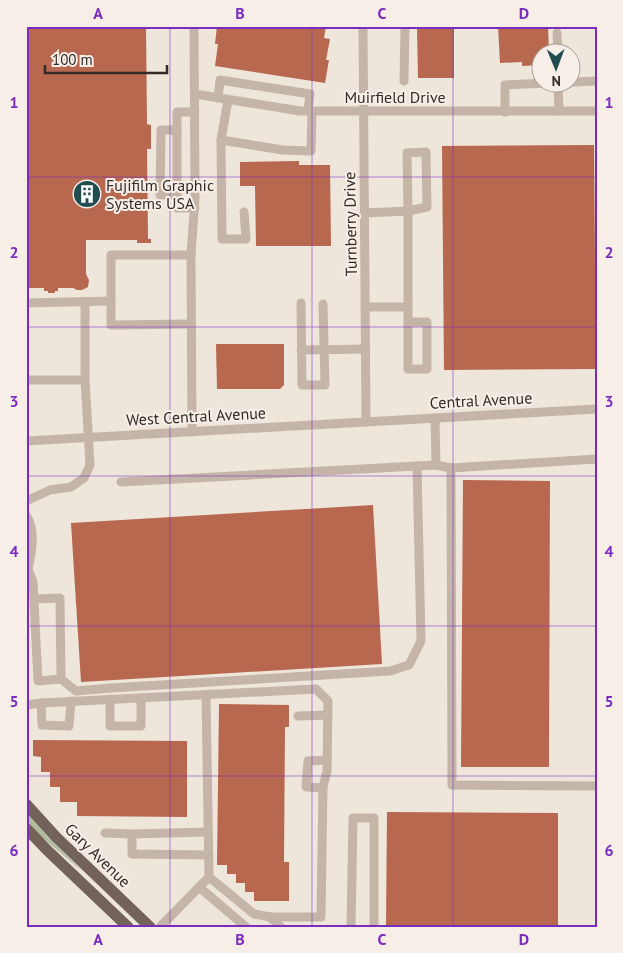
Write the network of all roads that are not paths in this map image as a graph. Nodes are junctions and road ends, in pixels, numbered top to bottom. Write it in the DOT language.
graph roads {
  1 [pos="194,26"];
  2 [pos="363,26"];
  3 [pos="404,26"];
  4 [pos="557,33"];
  5 [pos="557,42"];
  6 [pos="597,81"];
  7 [pos="404,82"];
  8 [pos="580,82"];
  9 [pos="530,84"];
  10 [pos="558,92"];
  11 [pos="195,94"];
  12 [pos="218,98"];
  13 [pos="228,100"];
  14 [pos="310,111"];
  15 [pos="559,111"];
  16 [pos="597,111"];
  17 [pos="195,112"];
  18 [pos="364,112"];
  19 [pos="505,112"];
  20 [pos="177,130"];
  21 [pos="220,140"];
  22 [pos="177,195"];
  23 [pos="195,208"];
  24 [pos="244,212"];
  25 [pos="364,212"];
  26 [pos="408,212"];
  27 [pos="191,255"];
  28 [pos="111,301"];
  29 [pos="26,302"];
  30 [pos="85,302"];
  31 [pos="301,303"];
  32 [pos="324,304"];
  33 [pos="365,307"];
  34 [pos="408,307"];
  35 [pos="408,322"];
  36 [pos="191,324"];
  37 [pos="366,349"];
  38 [pos="301,350"];
  39 [pos="324,350"];
  40 [pos="26,380"];
  41 [pos="85,380"];
  42 [pos="597,409"];
  43 [pos="435,418"];
  44 [pos="366,422"];
  45 [pos="192,432"];
  46 [pos="88,437"];
  47 [pos="26,441"];
  48 [pos="597,459"];
  49 [pos="436,465"];
  50 [pos="418,466"];
  51 [pos="451,468"];
  52 [pos="121,482"];
  53 [pos="26,501"];
  54 [pos="26,515"];
  55 [pos="27,568"];
  56 [pos="34,600"];
  57 [pos="62,679"];
  58 [pos="206,694"];
  59 [pos="141,698"];
  60 [pos="110,699"];
  61 [pos="72,701"];
  62 [pos="41,703"];
  63 [pos="26,706"];
  64 [pos="328,715"];
  65 [pos="298,716"];
  66 [pos="327,760"];
  67 [pos="597,786"];
  68 [pos="323,788"];
  69 [pos="26,804"];
  70 [pos="26,828"];
  71 [pos="208,832"];
  72 [pos="105,833"];
  73 [pos="132,834"];
  74 [pos="209,854"];
  75 [pos="209,877"];
  76 [pos="199,887"];
  77 [pos="270,917"];
  78 [pos="320,922"];
  79 [pos="128,927"];
  80 [pos="150,927"];
  81 [pos="160,927"];
  82 [pos="246,927"];
  83 [pos="281,927"];
  84 [pos="351,927"];
  85 [pos="374,927"];
  1 -- 11 [label="street"];
  2 -- 18 [label="street, Turnberry Drive"];
  3 -- 7 [label="street"];
  4 -- 5 [label="street"];
  6 -- 8 [label="street"];
  9 -- 19 [label="street"];
  10 -- 15 [label="street"];
  11 -- 12 [label="street, Muirfield Drive"];
  11 -- 17 [label="street"];
  12 -- 13 [label="street, Muirfield Drive"];
  12 -- 14 [label="street"];
  13 -- 14 [label="street, Muirfield Drive"];
  13 -- 21 [label="street"];
  14 -- 18 [label="street, Muirfield Drive"];
  14 -- 21 [label="street"];
  15 -- 16 [label="street, Muirfield Drive"];
  15 -- 19 [label="street, Muirfield Drive"];
  17 -- 20 [label="street"];
  17 -- 23 [label="street"];
  18 -- 19 [label="street, Muirfield Drive"];
  18 -- 25 [label="street, Turnberry Drive"];
  20 -- 22 [label="street"];
  20 -- 22 [label="street"];
  21 -- 24 [label="street"];
  22 -- 23 [label="street"];
  23 -- 27 [label="street"];
  25 -- 26 [label="street"];
  25 -- 33 [label="street, Turnberry Drive"];
  26 -- 26 [label="street"];
  26 -- 34 [label="street"];
  27 -- 28 [label="street"];
  27 -- 36 [label="street"];
  28 -- 30 [label="street"];
  28 -- 36 [label="street"];
  29 -- 30 [label="street"];
  30 -- 41 [label="street"];
  31 -- 38 [label="street"];
  32 -- 39 [label="street"];
  33 -- 34 [label="street"];
  33 -- 37 [label="street, Turnberry Drive"];
  34 -- 35 [label="street"];
  35 -- 35 [label="street"];
  36 -- 45 [label="street"];
  37 -- 39 [label="street"];
  37 -- 44 [label="street, Turnberry Drive"];
  38 -- 39 [label="street"];
  38 -- 39 [label="street"];
  40 -- 41 [label="street"];
  41 -- 46 [label="street"];
  42 -- 43 [label="street, Central Avenue"];
  43 -- 44 [label="street, Central Avenue"];
  43 -- 49 [label="street"];
  44 -- 45 [label="street, West Central Avenue"];
  45 -- 46 [label="street, West Central Avenue"];
  46 -- 47 [label="street, West Central Avenue"];
  46 -- 53 [label="street"];
  48 -- 51 [label="street"];
  49 -- 50 [label="street"];
  49 -- 51 [label="street"];
  50 -- 52 [label="street"];
  50 -- 57 [label="street"];
  51 -- 67 [label="street"];
  54 -- 55 [label="street"];
  55 -- 56 [label="street"];
  56 -- 57 [label="street"];
  56 -- 57 [label="street"];
  58 -- 59 [label="street"];
  58 -- 64 [label="street"];
  58 -- 71 [label="street"];
  59 -- 60 [label="street"];
  59 -- 60 [label="street"];
  60 -- 61 [label="street"];
  61 -- 62 [label="street"];
  61 -- 62 [label="street"];
  62 -- 63 [label="street"];
  64 -- 65 [label="street"];
  64 -- 66 [label="street"];
  66 -- 68 [label="street"];
  66 -- 68 [label="street"];
  68 -- 78 [label="street"];
  69 -- 80 [label="main road, Gary Avenue"];
  70 -- 79 [label="main road, Gary Avenue"];
  71 -- 73 [label="street"];
  71 -- 74 [label="street"];
  72 -- 73 [label="street"];
  73 -- 74 [label="street"];
  74 -- 75 [label="street"];
  75 -- 76 [label="street"];
  75 -- 77 [label="street"];
  76 -- 81 [label="street"];
  76 -- 82 [label="street"];
  77 -- 78 [label="street"];
  77 -- 83 [label="street"];
  84 -- 85 [label="street"];
}
